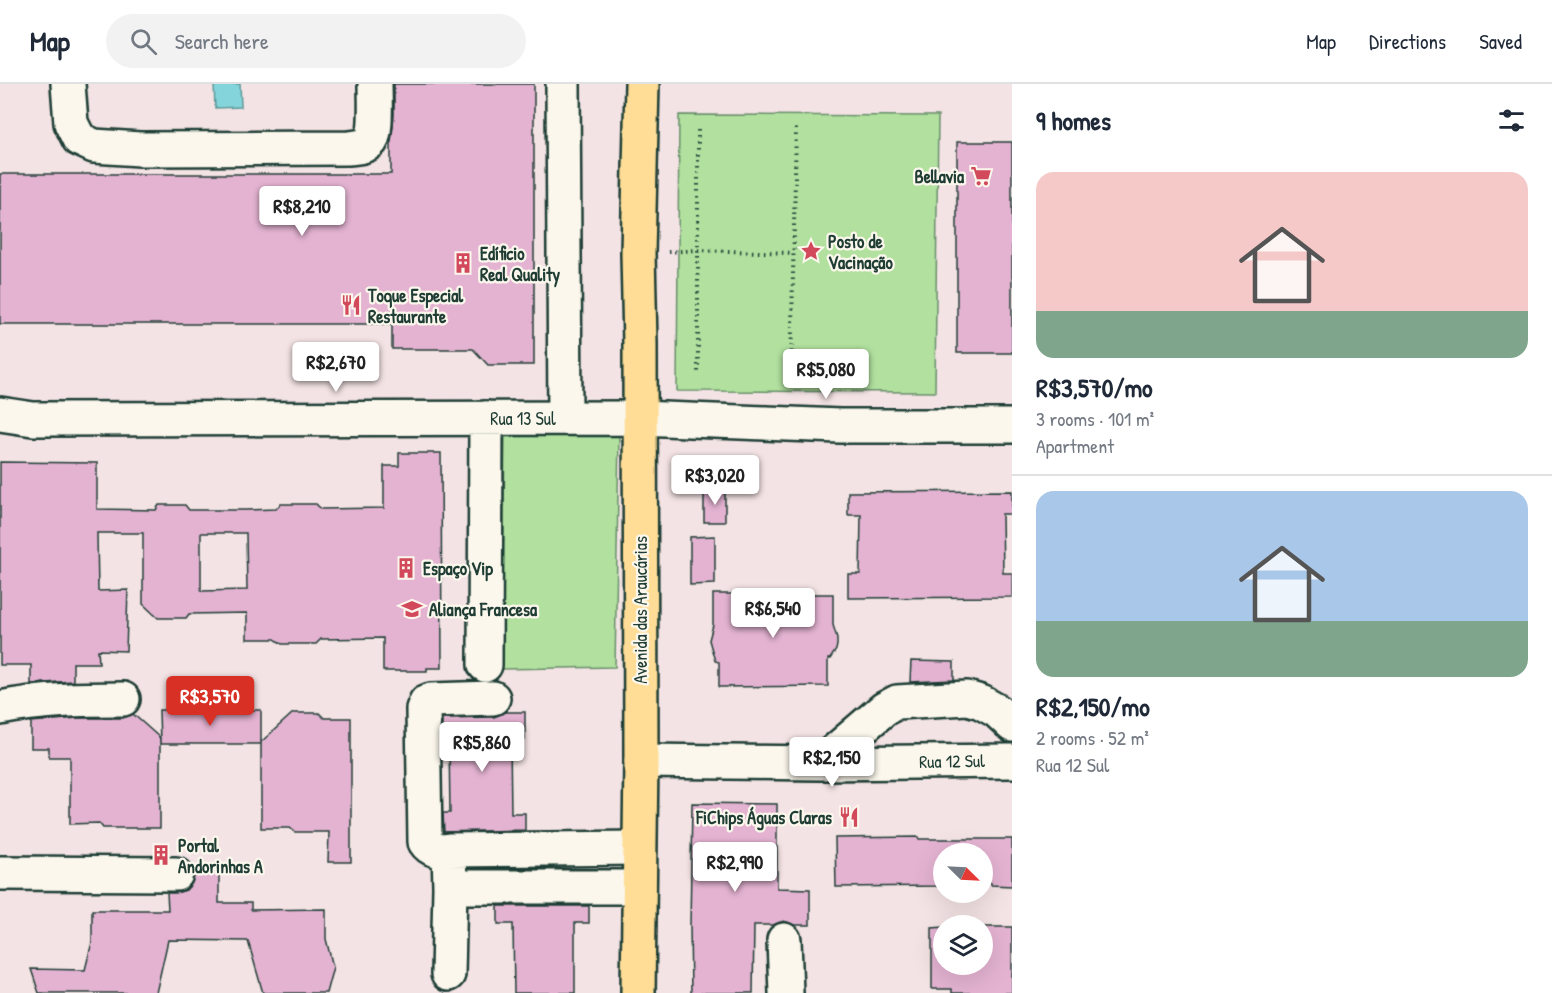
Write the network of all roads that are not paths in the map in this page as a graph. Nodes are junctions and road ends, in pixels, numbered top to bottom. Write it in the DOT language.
graph roads {
  1 [pos="68,84"];
  2 [pos="375,84"];
  3 [pos="563,84"];
  4 [pos="642,84"];
  5 [pos="0,414"];
  6 [pos="486,418"];
  7 [pos="565,418"];
  8 [pos="639,418"];
  9 [pos="33,419"];
  10 [pos="1012,426"];
  11 [pos="0,427"];
  12 [pos="485,665"];
  13 [pos="493,698"];
  14 [pos="123,699"];
  15 [pos="0,708"];
  16 [pos="1012,725"];
  17 [pos="641,761"];
  18 [pos="1012,761"];
  19 [pos="821,763"];
  20 [pos="639,848"];
  21 [pos="449,850"];
  22 [pos="0,873"];
  23 [pos="176,874"];
  24 [pos="450,887"];
  25 [pos="639,887"];
  26 [pos="783,940"];
  27 [pos="448,974"];
  28 [pos="638,993"];
  29 [pos="786,993"];
  1 -- 2 [label="street"];
  3 -- 7 [label="street"];
  4 -- 8 [label="main road, Avenida das Araucárias"];
  5 -- 9 [label="street, Rua 13 Sul"];
  6 -- 7 [label="street, Rua 13 Sul"];
  6 -- 9 [label="street, Rua 13 Sul"];
  6 -- 12 [label="street"];
  7 -- 8 [label="street, Rua 13 Sul"];
  8 -- 10 [label="street, Rua 13 Sul"];
  8 -- 17 [label="main road, Avenida das Araucárias"];
  9 -- 11 [label="street, Rua 13 Sul"];
  13 -- 21 [label="street"];
  14 -- 15 [label="street"];
  16 -- 19 [label="street"];
  17 -- 19 [label="street, Rua 12 Sul"];
  17 -- 20 [label="main road, Avenida das Araucárias"];
  18 -- 19 [label="street, Rua 12 Sul"];
  20 -- 21 [label="street"];
  20 -- 25 [label="main road, Avenida das Araucárias"];
  21 -- 24 [label="street"];
  22 -- 23 [label="street"];
  24 -- 25 [label="street"];
  24 -- 27 [label="street"];
  25 -- 28 [label="main road, Avenida das Araucárias"];
  26 -- 29 [label="street"];
}
